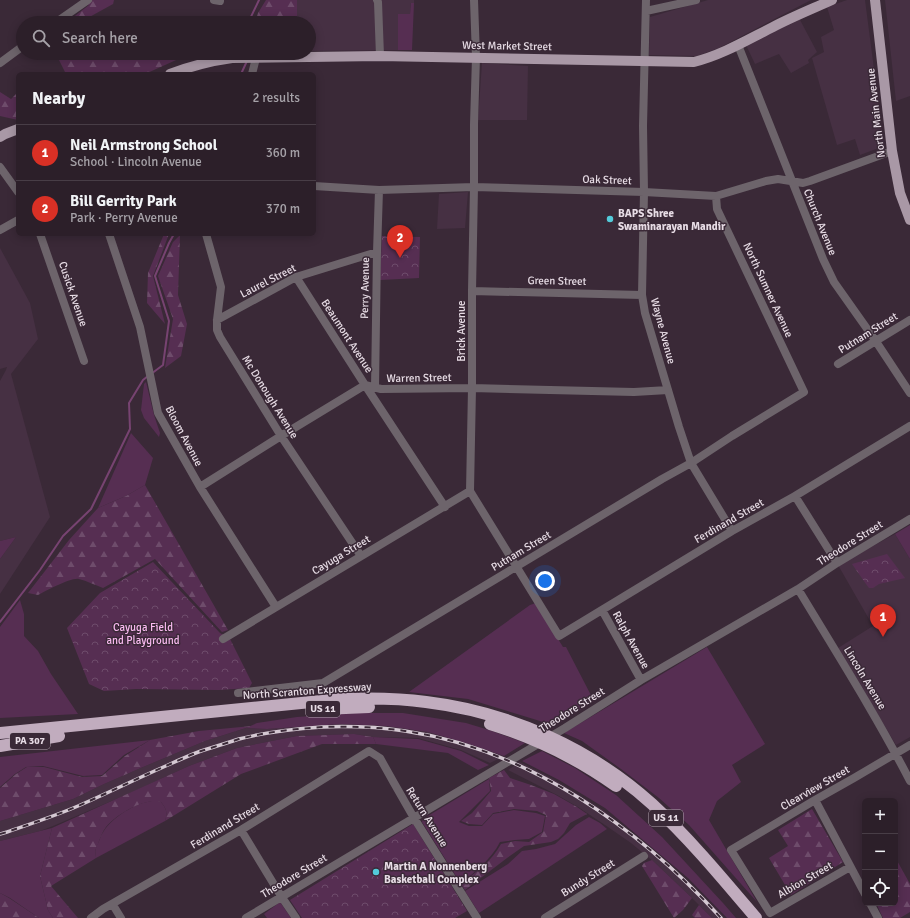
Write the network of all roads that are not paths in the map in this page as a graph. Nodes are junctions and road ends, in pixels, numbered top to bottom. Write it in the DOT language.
graph roads {
  1 [pos="88,0"];
  2 [pos="377,0"];
  3 [pos="474,0"];
  4 [pos="646,0"];
  5 [pos="696,0"];
  6 [pos="875,0"];
  7 [pos="827,1"];
  8 [pos="646,11"];
  9 [pos="65,16"];
  10 [pos="738,45"];
  11 [pos="16,51"];
  12 [pos="380,56"];
  13 [pos="316,57"];
  14 [pos="476,57"];
  15 [pos="214,60"];
  16 [pos="256,60"];
  17 [pos="645,61"];
  18 [pos="0,63"];
  19 [pos="175,72"];
  20 [pos="252,72"];
  21 [pos="16,130"];
  22 [pos="0,137"];
  23 [pos="892,151"];
  24 [pos="0,167"];
  25 [pos="792,181"];
  26 [pos="316,186"];
  27 [pos="474,187"];
  28 [pos="16,189"];
  29 [pos="379,190"];
  30 [pos="644,192"];
  31 [pos="716,196"];
  32 [pos="910,220"];
  33 [pos="16,221"];
  34 [pos="0,230"];
  35 [pos="41,236"];
  36 [pos="110,236"];
  37 [pos="207,236"];
  38 [pos="377,252"];
  39 [pos="296,277"];
  40 [pos="472,291"];
  41 [pos="642,295"];
  42 [pos="217,320"];
  43 [pos="910,320"];
  44 [pos="875,340"];
  45 [pos="84,361"];
  46 [pos="838,364"];
  47 [pos="365,385"];
  48 [pos="375,388"];
  49 [pos="472,388"];
  50 [pos="668,390"];
  51 [pos="804,392"];
  52 [pos="910,393"];
  53 [pos="910,426"];
  54 [pos="281,436"];
  55 [pos="691,463"];
  56 [pos="200,487"];
  57 [pos="470,491"];
  58 [pos="795,496"];
  59 [pos="444,506"];
  60 [pos="910,519"];
  61 [pos="732,532"];
  62 [pos="361,556"];
  63 [pos="837,563"];
  64 [pos="516,566"];
  65 [pos="798,589"];
  66 [pos="276,607"];
  67 [pos="602,610"];
  68 [pos="223,639"];
  69 [pos="641,680"];
  70 [pos="238,693"];
  71 [pos="0,733"];
  72 [pos="535,735"];
  73 [pos="59,736"];
  74 [pos="0,742"];
  75 [pos="552,743"];
  76 [pos="910,745"];
  77 [pos="0,746"];
  78 [pos="370,751"];
  79 [pos="896,754"];
  80 [pos="910,781"];
  81 [pos="815,800"];
  82 [pos="414,818"];
  83 [pos="241,830"];
  84 [pos="644,856"];
  85 [pos="850,867"];
  86 [pos="862,889"];
  87 [pos="281,896"];
  88 [pos="113,904"];
  89 [pos="872,906"];
  90 [pos="770,913"];
  91 [pos="91,918"];
  92 [pos="121,918"];
  93 [pos="246,918"];
  94 [pos="296,918"];
  95 [pos="477,918"];
  96 [pos="544,918"];
  97 [pos="745,918"];
  98 [pos="756,918"];
  99 [pos="878,918"];
  1 -- 9 [label="street"];
  2 -- 12 [label="street"];
  3 -- 14 [label="street, Brick Avenue"];
  4 -- 8 [label="street, Wayne Avenue"];
  5 -- 8 [label="street"];
  6 -- 23 [label="main road, North Main Avenue"];
  7 -- 10 [label="main road, West Market Street"];
  8 -- 17 [label="street, Wayne Avenue"];
  10 -- 17 [label="main road, West Market Street"];
  10 -- 25 [label="street, Church Avenue"];
  11 -- 18 [label="street"];
  12 -- 13 [label="main road, West Market Street"];
  12 -- 14 [label="main road, West Market Street"];
  14 -- 17 [label="main road, West Market Street"];
  14 -- 27 [label="street, Brick Avenue"];
  15 -- 19 [label="main road, West Market Street"];
  16 -- 20 [label="street"];
  17 -- 30 [label="street, Wayne Avenue"];
  21 -- 22 [label="main road"];
  23 -- 25 [label="street, Oak Street"];
  23 -- 32 [label="main road, North Main Avenue"];
  24 -- 28 [label="street"];
  25 -- 31 [label="street, Oak Street"];
  25 -- 44 [label="street, Church Avenue"];
  26 -- 29 [label="street, Oak Street"];
  27 -- 29 [label="street, Oak Street"];
  27 -- 30 [label="street, Oak Street"];
  27 -- 40 [label="street, Brick Avenue"];
  29 -- 38 [label="street, Perry Avenue"];
  30 -- 31 [label="street, Oak Street"];
  30 -- 41 [label="street, Wayne Avenue"];
  31 -- 51 [label="street, North Sumner Avenue"];
  33 -- 34 [label="street"];
  35 -- 45 [label="street, Cusick Avenue"];
  36 -- 56 [label="street, Bloom Avenue"];
  37 -- 42 [label="street, Mc Donough Avenue"];
  38 -- 39 [label="street, Laurel Street"];
  38 -- 48 [label="street, Perry Avenue"];
  39 -- 42 [label="street, Laurel Street"];
  39 -- 47 [label="street, Beaumont Avenue"];
  40 -- 41 [label="street, Green Street"];
  40 -- 49 [label="street, Brick Avenue"];
  41 -- 50 [label="street, Wayne Avenue"];
  42 -- 54 [label="street, Mc Donough Avenue"];
  43 -- 44 [label="street, Putnam Street"];
  44 -- 46 [label="street, Putnam Street"];
  44 -- 52 [label="street, Church Avenue"];
  47 -- 48 [label="street, Warren Street"];
  47 -- 54 [label="street"];
  47 -- 59 [label="street, Beaumont Avenue"];
  48 -- 49 [label="street, Warren Street"];
  49 -- 50 [label="street, Warren Street"];
  49 -- 57 [label="street, Brick Avenue"];
  50 -- 55 [label="street, Wayne Avenue"];
  51 -- 55 [label="street, Putnam Street"];
  53 -- 58 [label="street, Ferdinand Street"];
  54 -- 56 [label="street"];
  54 -- 62 [label="street, Mc Donough Avenue"];
  55 -- 61 [label="street, Wayne Avenue"];
  55 -- 64 [label="street, Putnam Street"];
  56 -- 66 [label="street, Bloom Avenue"];
  57 -- 59 [label="street, Cayuga Street"];
  57 -- 64 [label="street"];
  58 -- 61 [label="street, Ferdinand Street"];
  58 -- 63 [label="street"];
  59 -- 62 [label="street, Cayuga Street"];
  60 -- 63 [label="street, Theodore Street"];
  61 -- 67 [label="street, Ferdinand Street"];
  62 -- 66 [label="street, Cayuga Street"];
  63 -- 65 [label="street, Theodore Street"];
  64 -- 67 [label="street, Ferdinand Street"];
  64 -- 70 [label="street, Putnam Street"];
  65 -- 69 [label="street, Theodore Street"];
  65 -- 79 [label="street, Lincoln Avenue"];
  66 -- 68 [label="street, Cayuga Street"];
  67 -- 69 [label="street, Ralph Avenue"];
  69 -- 82 [label="street, Theodore Street"];
  71 -- 72 [label="highway, North Scranton Expressway / US 11"];
  72 -- 73 [label="highway, North Scranton Expressway / US 11"];
  72 -- 75 [label="highway, North Scranton Expressway / US 11"];
  73 -- 74 [label="highway, North Scranton Expressway / US 11"];
  73 -- 77 [label="highway, PA 307"];
  75 -- 97 [label="highway, North Scranton Expressway / US 11"];
  75 -- 98 [label="highway, North Scranton Expressway / US 11"];
  76 -- 79 [label="street, Clearview Street"];
  78 -- 82 [label="street, Return Avenue"];
  78 -- 83 [label="street, Ferdinand Street"];
  79 -- 80 [label="street, Lincoln Avenue"];
  79 -- 81 [label="street, Clearview Street"];
  81 -- 85 [label="street"];
  81 -- 90 [label="street, Clearview Street"];
  82 -- 87 [label="street, Theodore Street"];
  82 -- 95 [label="street, Return Avenue"];
  83 -- 87 [label="street"];
  83 -- 88 [label="street, Ferdinand Street"];
  84 -- 96 [label="street, Bundy Street"];
  85 -- 86 [label="street"];
  85 -- 90 [label="street, Albion Street"];
  87 -- 93 [label="street, Theodore Street"];
  87 -- 94 [label="street"];
  88 -- 91 [label="street, Ferdinand Street"];
  88 -- 92 [label="street"];
  89 -- 99 [label="street"];
}
